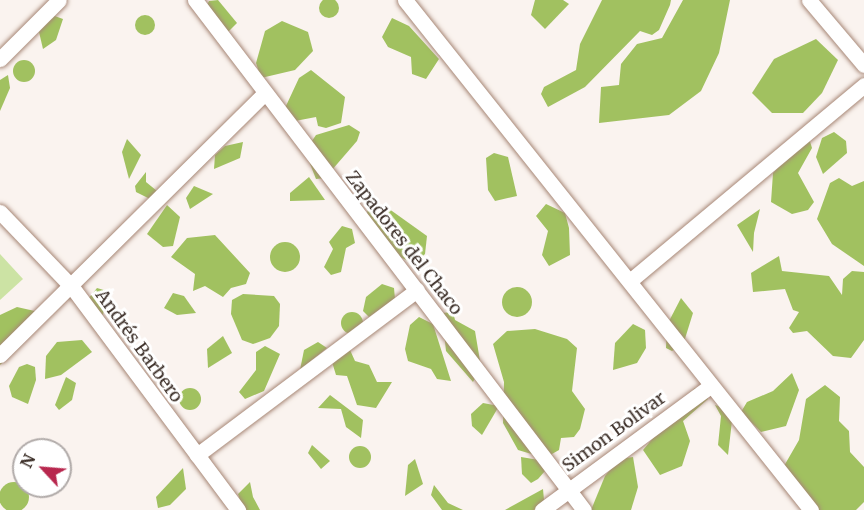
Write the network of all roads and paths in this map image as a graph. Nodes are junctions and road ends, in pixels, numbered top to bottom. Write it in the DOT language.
graph roads {
  1 [pos="59,0"];
  2 [pos="195,0"];
  3 [pos="405,0"];
  4 [pos="809,0"];
  5 [pos="0,59"];
  6 [pos="864,65"];
  7 [pos="864,85"];
  8 [pos="263,95"];
  9 [pos="0,212"];
  10 [pos="631,280"];
  11 [pos="72,287"];
  12 [pos="417,290"];
  13 [pos="0,355"];
  14 [pos="710,386"];
  15 [pos="197,455"];
  16 [pos="568,490"];
  17 [pos="238,510"];
  18 [pos="542,510"];
  19 [pos="584,510"];
  20 [pos="811,510"];
  1 -- 5 [label="street"];
  2 -- 8 [label="street, Zapadores del Chaco"];
  3 -- 10 [label="street"];
  4 -- 6 [label="street"];
  7 -- 10 [label="street"];
  8 -- 11 [label="street"];
  8 -- 12 [label="street, Zapadores del Chaco"];
  9 -- 11 [label="street, Andrés Barbero"];
  10 -- 14 [label="street"];
  11 -- 13 [label="street"];
  11 -- 15 [label="street, Andrés Barbero"];
  12 -- 15 [label="street"];
  12 -- 16 [label="street, Zapadores del Chaco"];
  14 -- 16 [label="street, Simon Bolivar"];
  14 -- 20 [label="street"];
  15 -- 17 [label="street, Andrés Barbero"];
  16 -- 18 [label="street, Simon Bolivar"];
  16 -- 19 [label="street, Zapadores del Chaco"];
}
